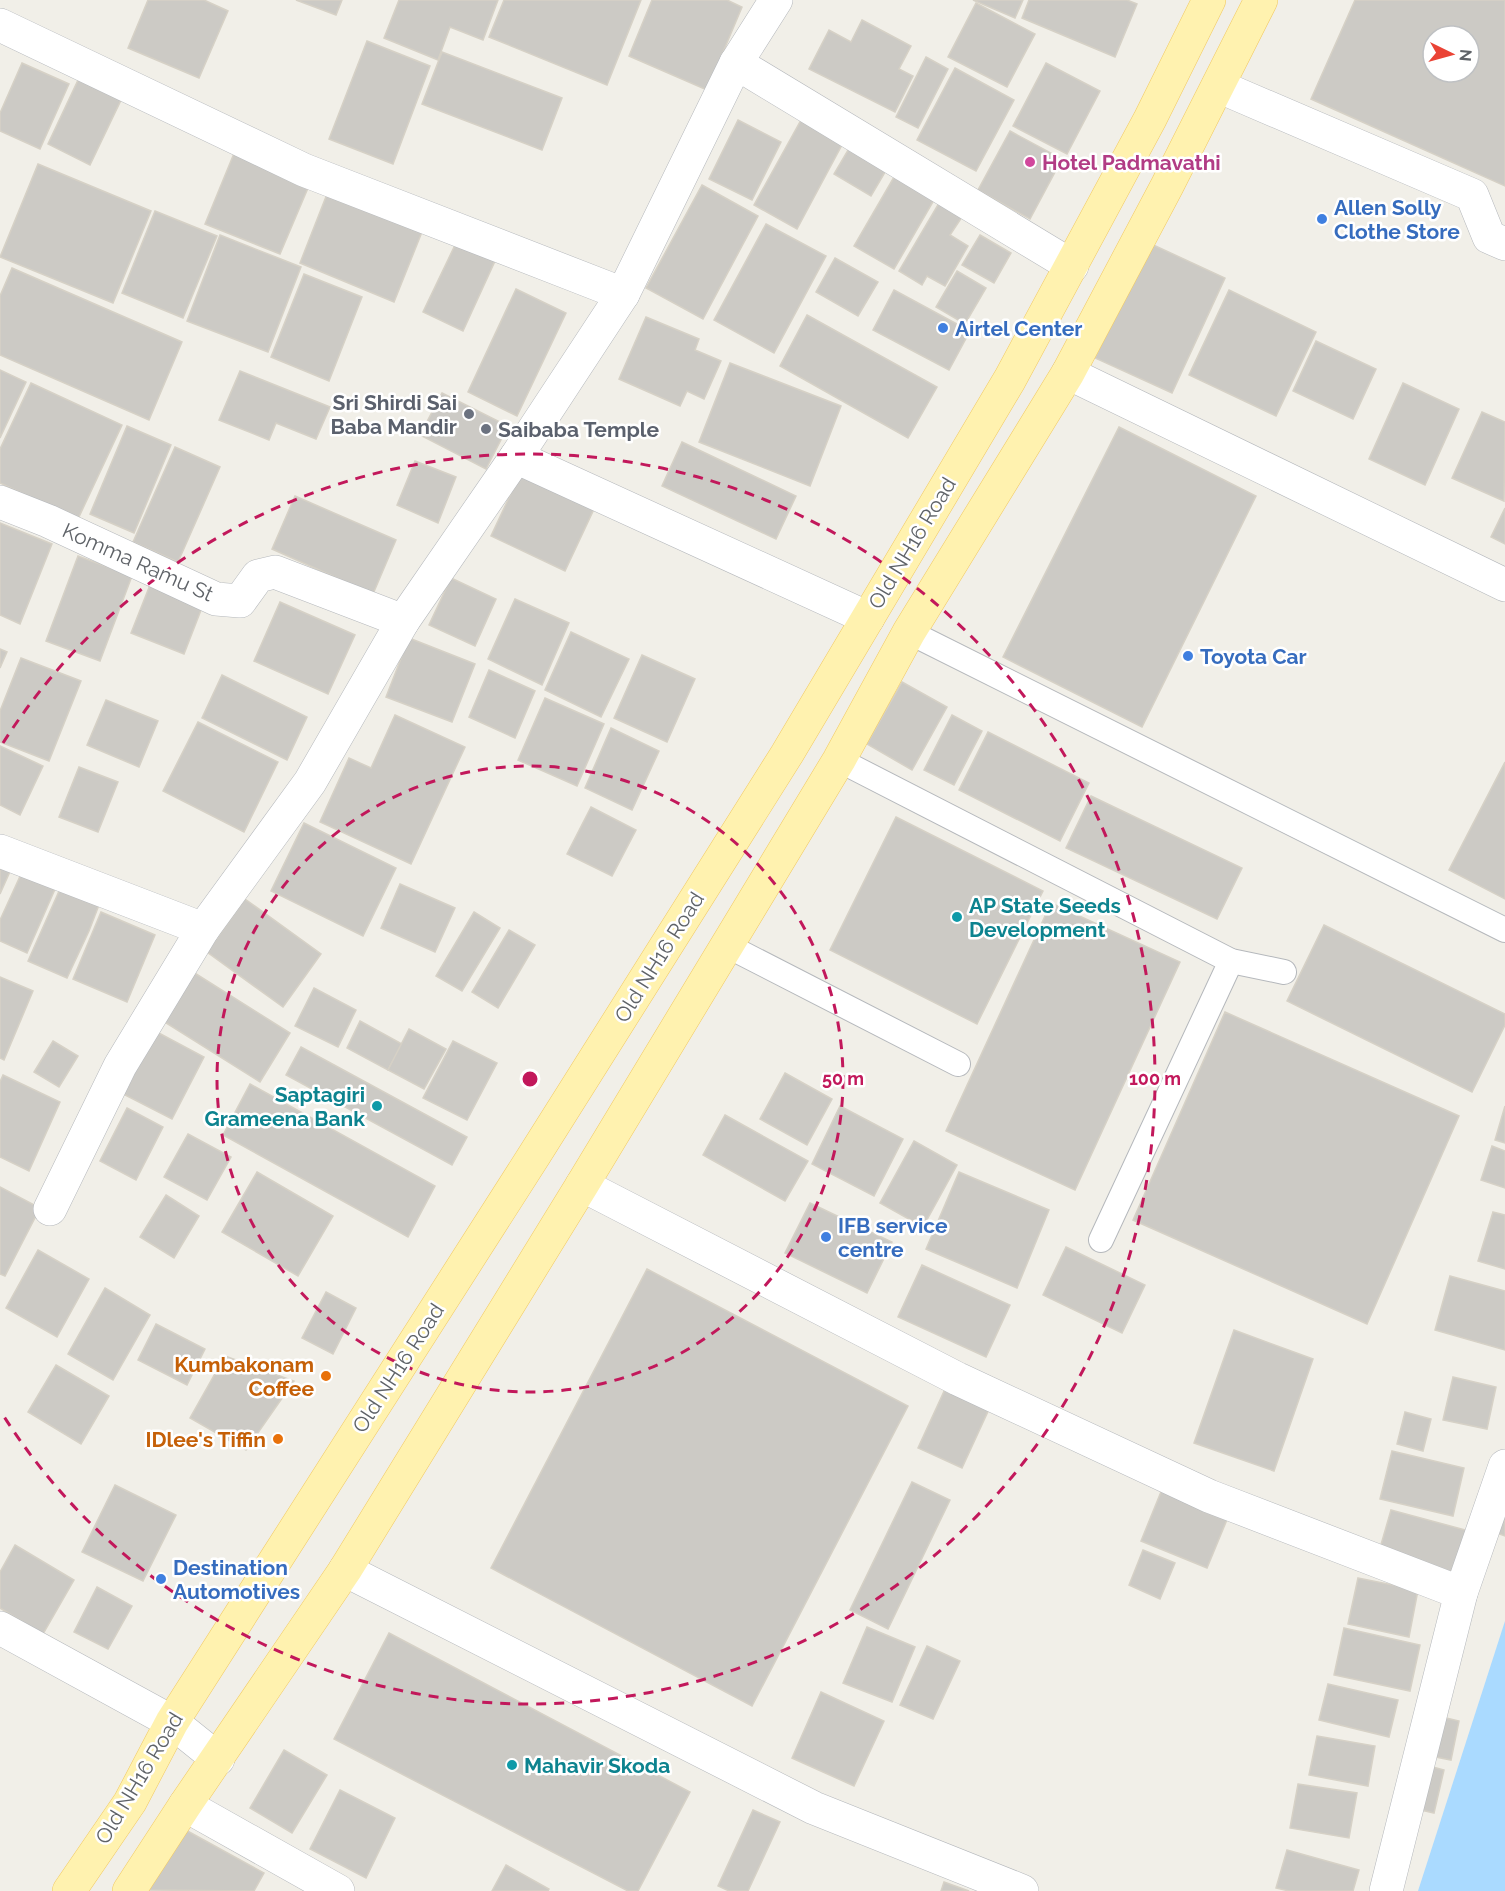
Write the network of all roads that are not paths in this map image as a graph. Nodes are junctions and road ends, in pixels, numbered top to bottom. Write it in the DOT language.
graph roads {
  1 [pos="776,0"];
  2 [pos="1209,0"];
  3 [pos="1261,0"];
  4 [pos="0,25"];
  5 [pos="736,63"];
  6 [pos="1218,86"];
  7 [pos="1505,244"];
  8 [pos="1072,266"];
  9 [pos="623,294"];
  10 [pos="1068,374"];
  11 [pos="516,457"];
  12 [pos="0,502"];
  13 [pos="1505,585"];
  14 [pos="868,618"];
  15 [pos="403,621"];
  16 [pos="909,632"];
  17 [pos="839,760"];
  18 [pos="0,851"];
  19 [pos="203,929"];
  20 [pos="1505,930"];
  21 [pos="726,945"];
  22 [pos="1231,961"];
  23 [pos="1284,972"];
  24 [pos="958,1064"];
  25 [pos="582,1185"];
  26 [pos="50,1209"];
  27 [pos="1101,1240"];
  28 [pos="1505,1466"];
  29 [pos="345,1570"];
  30 [pos="1461,1593"];
  31 [pos="0,1628"];
  32 [pos="172,1722"];
  33 [pos="218,1759"];
  34 [pos="185,1805"];
  35 [pos="69,1891"];
  36 [pos="129,1891"];
  37 [pos="338,1891"];
  38 [pos="1022,1891"];
  39 [pos="1386,1891"];
  1 -- 5 [label="street"];
  2 -- 8 [label="main road, Old NH16 Road"];
  3 -- 6 [label="main road, Old NH16 Road"];
  4 -- 9 [label="street"];
  5 -- 8 [label="street"];
  5 -- 9 [label="street"];
  6 -- 7 [label="street"];
  6 -- 10 [label="main road, Old NH16 Road"];
  8 -- 14 [label="main road, Old NH16 Road"];
  9 -- 11 [label="street"];
  10 -- 13 [label="street"];
  10 -- 16 [label="main road, Old NH16 Road"];
  11 -- 14 [label="street"];
  11 -- 15 [label="street"];
  12 -- 15 [label="street, Komma Ramu St"];
  14 -- 32 [label="main road, Old NH16 Road"];
  15 -- 19 [label="street"];
  16 -- 17 [label="main road, Old NH16 Road"];
  16 -- 20 [label="lane"];
  17 -- 21 [label="main road, Old NH16 Road"];
  17 -- 22 [label="lane"];
  18 -- 19 [label="street"];
  19 -- 26 [label="street"];
  21 -- 24 [label="lane"];
  21 -- 25 [label="main road, Old NH16 Road"];
  22 -- 23 [label="lane"];
  22 -- 27 [label="lane"];
  25 -- 29 [label="main road, Old NH16 Road"];
  25 -- 30 [label="street"];
  28 -- 30 [label="street"];
  29 -- 33 [label="main road, Old NH16 Road"];
  29 -- 38 [label="street"];
  30 -- 39 [label="street"];
  31 -- 32 [label="street"];
  32 -- 33 [label="street"];
  32 -- 35 [label="main road, Old NH16 Road"];
  33 -- 34 [label="main road, Old NH16 Road"];
  34 -- 36 [label="main road, Old NH16 Road"];
  34 -- 37 [label="street"];
}
